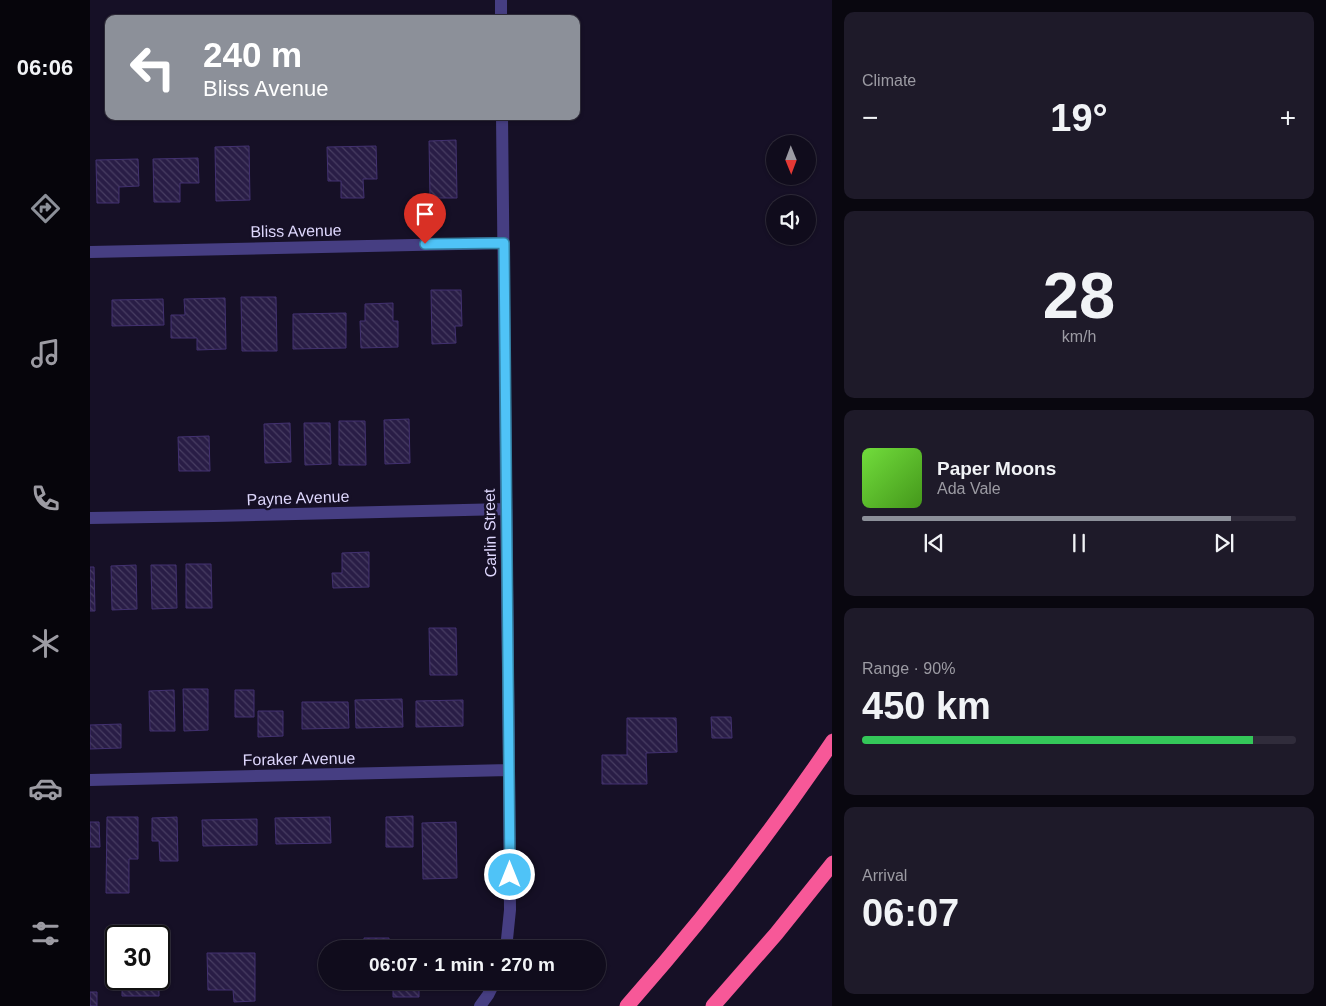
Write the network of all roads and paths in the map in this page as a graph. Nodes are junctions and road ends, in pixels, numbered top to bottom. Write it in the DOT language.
graph roads {
  1 [pos="501,0"];
  2 [pos="501,15"];
  3 [pos="502,120"];
  4 [pos="504,243"];
  5 [pos="90,252"];
  6 [pos="506,509"];
  7 [pos="90,518"];
  8 [pos="832,741"];
  9 [pos="509,770"];
  10 [pos="90,780"];
  11 [pos="832,863"];
  12 [pos="507,940"];
  13 [pos="490,990"];
  14 [pos="480,1006"];
  15 [pos="627,1006"];
  16 [pos="713,1006"];
  1 -- 2 [label="street"];
  3 -- 4 [label="street, Carlin Street"];
  4 -- 5 [label="street, Bliss Avenue"];
  4 -- 6 [label="street, Carlin Street"];
  6 -- 7 [label="street, Payne Avenue"];
  6 -- 9 [label="street, Carlin Street"];
  8 -- 15 [label="highway"];
  9 -- 10 [label="street, Foraker Avenue"];
  9 -- 12 [label="street, Carlin Street"];
  11 -- 16 [label="highway"];
  13 -- 14 [label="street"];
}
